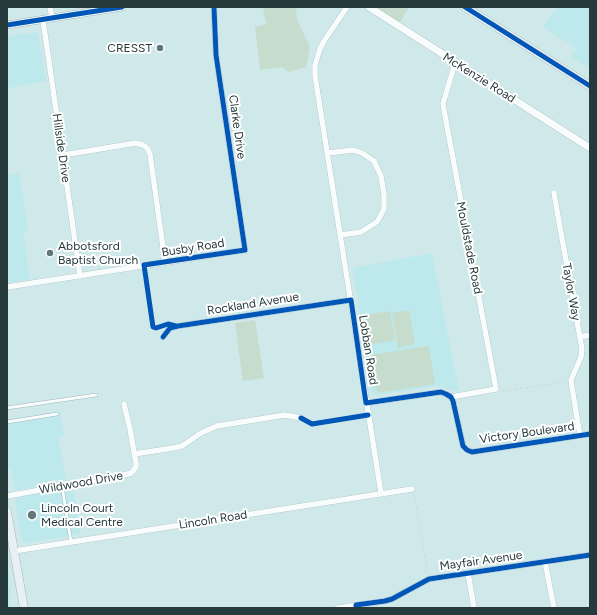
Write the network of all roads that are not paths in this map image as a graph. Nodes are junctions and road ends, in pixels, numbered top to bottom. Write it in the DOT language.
graph roads {
  1 [pos="50,7"];
  2 [pos="122,7"];
  3 [pos="214,7"];
  4 [pos="347,7"];
  5 [pos="369,7"];
  6 [pos="465,7"];
  7 [pos="52,18"];
  8 [pos="42,20"];
  9 [pos="7,25"];
  10 [pos="456,63"];
  11 [pos="590,86"];
  12 [pos="590,148"];
  13 [pos="328,153"];
  14 [pos="62,155"];
  15 [pos="554,193"];
  16 [pos="340,235"];
  17 [pos="245,250"];
  18 [pos="165,262"];
  19 [pos="80,276"];
  20 [pos="7,287"];
  21 [pos="351,300"];
  22 [pos="590,335"];
  23 [pos="164,336"];
  24 [pos="580,337"];
  25 [pos="96,395"];
  26 [pos="451,397"];
  27 [pos="366,403"];
  28 [pos="124,404"];
  29 [pos="7,408"];
  30 [pos="57,414"];
  31 [pos="368,415"];
  32 [pos="301,418"];
  33 [pos="7,422"];
  34 [pos="590,434"];
  35 [pos="580,436"];
  36 [pos="134,454"];
  37 [pos="62,486"];
  38 [pos="412,489"];
  39 [pos="381,493"];
  40 [pos="7,496"];
  41 [pos="7,511"];
  42 [pos="71,542"];
  43 [pos="14,551"];
  44 [pos="590,554"];
  45 [pos="545,562"];
  46 [pos="468,574"];
  47 [pos="356,607"];
  48 [pos="24,608"];
  49 [pos="338,608"];
  50 [pos="474,608"];
  51 [pos="554,608"];
  1 -- 7 [label="street"];
  2 -- 7 [label="street"];
  3 -- 17 [label="street, Clarke Drive"];
  4 -- 13 [label="street, Lobban Road"];
  5 -- 10 [label="street, McKenzie Road"];
  6 -- 11 [label="main road"];
  7 -- 8 [label="street"];
  8 -- 9 [label="street"];
  8 -- 14 [label="street, Hillside Drive"];
  10 -- 12 [label="street, McKenzie Road"];
  10 -- 26 [label="street, Mouldstade Road"];
  13 -- 16 [label="street, Lobban Road"];
  13 -- 16 [label="street"];
  14 -- 18 [label="street"];
  14 -- 19 [label="street, Hillside Drive"];
  15 -- 24 [label="street, Taylor Way"];
  16 -- 21 [label="street, Lobban Road"];
  17 -- 18 [label="street, Busby Road"];
  18 -- 19 [label="street, Busby Road"];
  19 -- 20 [label="street, Busby Road"];
  21 -- 23 [label="street, Rockland Avenue"];
  21 -- 27 [label="street, Lobban Road"];
  22 -- 24 [label="street"];
  24 -- 35 [label="street, Taylor Way"];
  25 -- 29 [label="lane"];
  26 -- 27 [label="street"];
  26 -- 35 [label="street, Victory Boulevard"];
  27 -- 31 [label="street, Lobban Road"];
  28 -- 36 [label="street, Wildwood Drive"];
  30 -- 33 [label="lane"];
  31 -- 32 [label="lane"];
  31 -- 39 [label="street, Lobban Road"];
  32 -- 36 [label="street"];
  34 -- 35 [label="street, Victory Boulevard"];
  36 -- 37 [label="street, Wildwood Drive"];
  37 -- 40 [label="street, Wildwood Drive"];
  37 -- 42 [label="lane"];
  38 -- 39 [label="street, Lincoln Road"];
  39 -- 42 [label="street, Lincoln Road"];
  41 -- 43 [label="main road"];
  42 -- 43 [label="street, Lincoln Road"];
  43 -- 48 [label="main road"];
  44 -- 45 [label="street, Mayfair Avenue"];
  45 -- 46 [label="street, Mayfair Avenue"];
  45 -- 51 [label="street"];
  46 -- 47 [label="street, Mayfair Avenue"];
  46 -- 50 [label="street"];
  47 -- 49 [label="street, Mayfair Avenue"];
}
